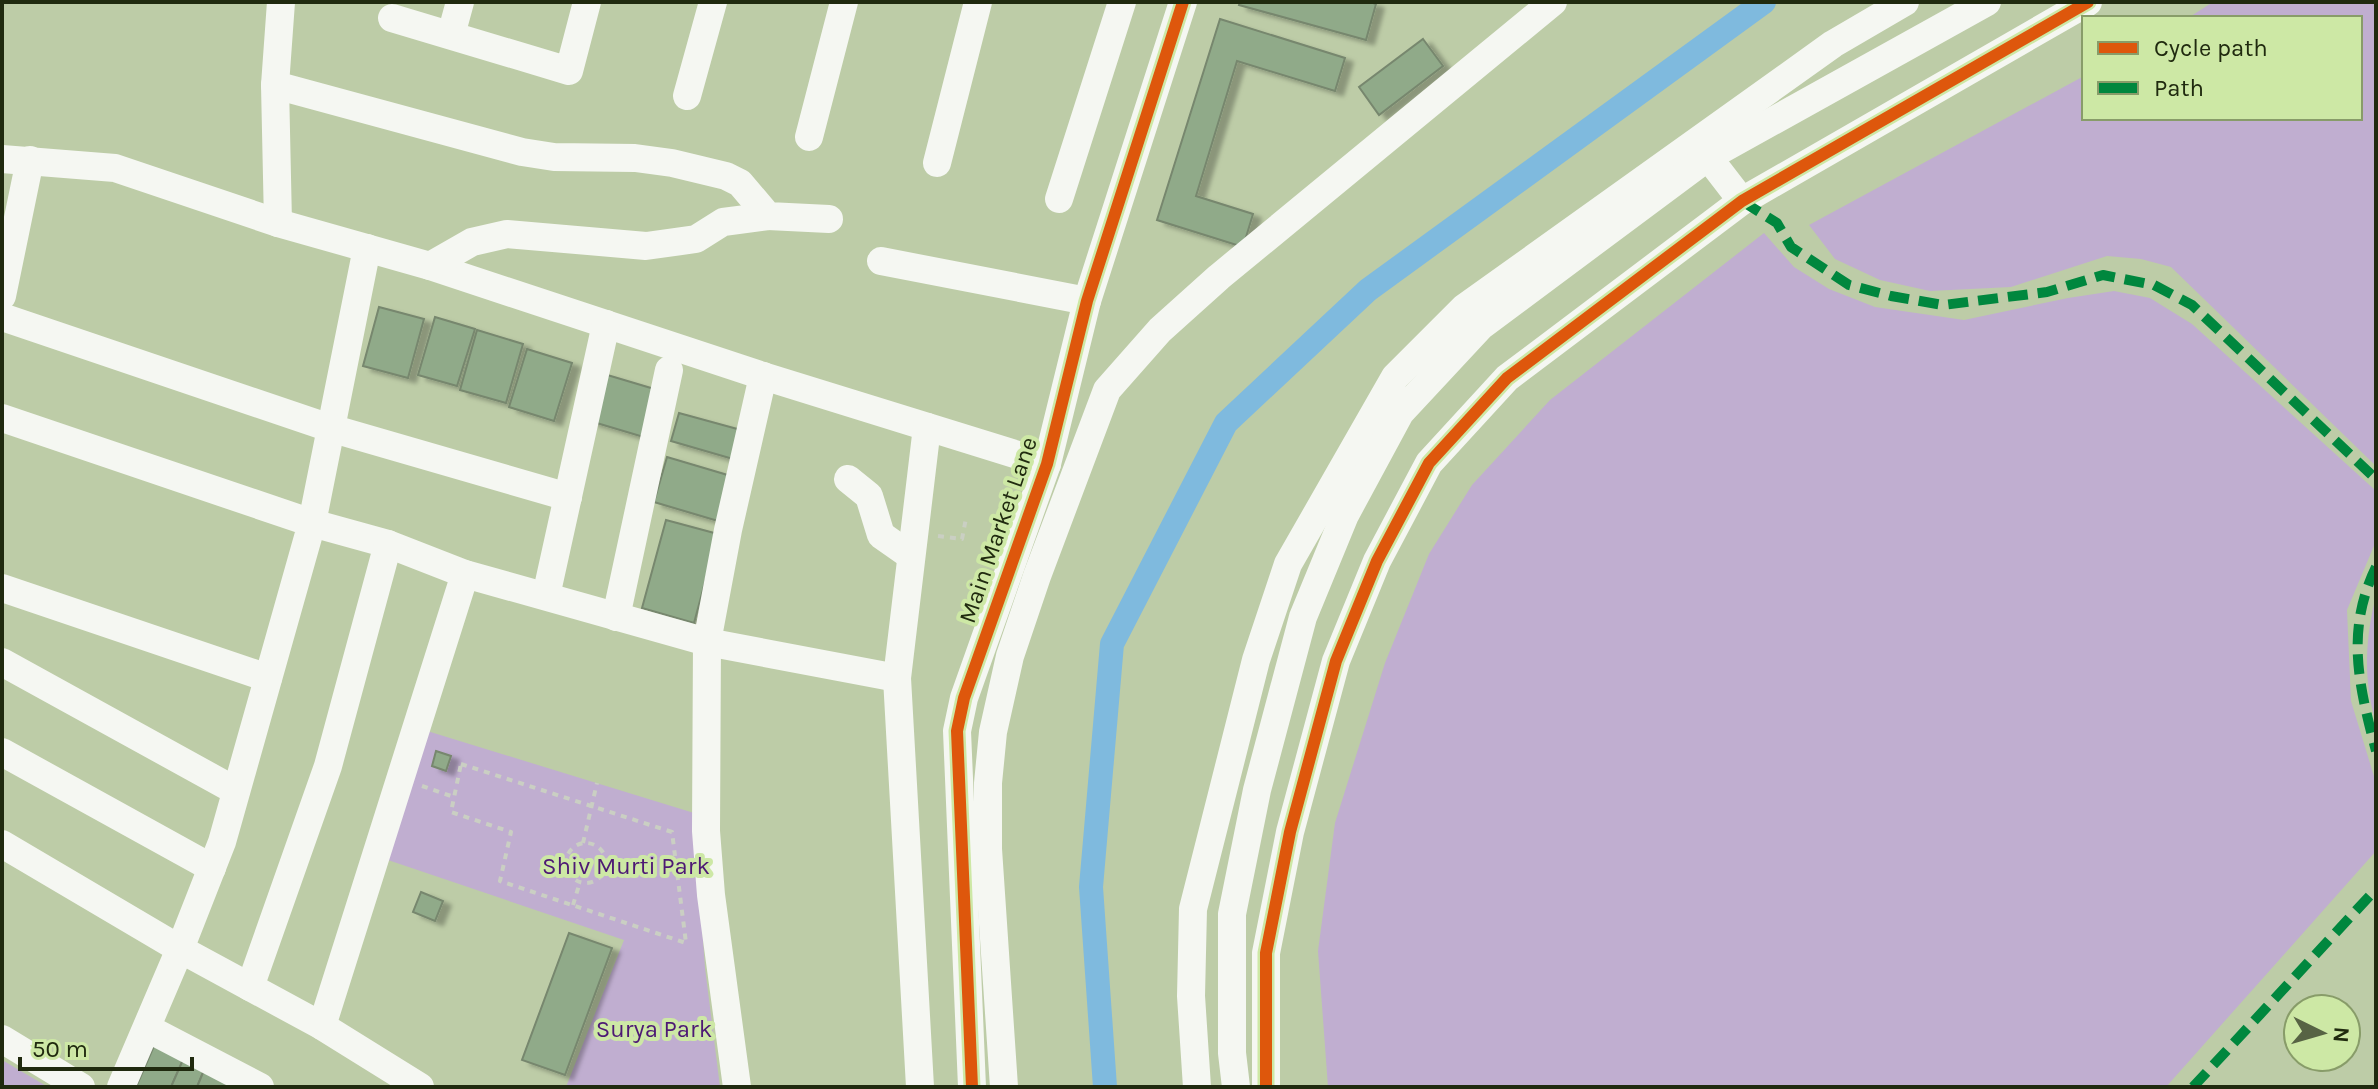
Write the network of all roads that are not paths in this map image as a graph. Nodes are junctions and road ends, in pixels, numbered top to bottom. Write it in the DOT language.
graph roads {
  1 [pos="281,2"];
  2 [pos="460,2"];
  3 [pos="587,2"];
  4 [pos="713,2"];
  5 [pos="844,2"];
  6 [pos="978,2"];
  7 [pos="1122,2"];
  8 [pos="1183,2"];
  9 [pos="1553,2"];
  10 [pos="1905,2"];
  11 [pos="1987,2"];
  12 [pos="2088,2"];
  13 [pos="392,18"];
  14 [pos="451,35"];
  15 [pos="275,85"];
  16 [pos="687,96"];
  17 [pos="809,137"];
  18 [pos="1708,157"];
  19 [pos="16,160"];
  20 [pos="937,163"];
  21 [pos="1059,199"];
  22 [pos="1742,201"];
  23 [pos="768,216"];
  24 [pos="829,219"];
  25 [pos="278,223"];
  26 [pos="367,248"];
  27 [pos="881,261"];
  28 [pos="430,266"];
  29 [pos="2,296"];
  30 [pos="1087,301"];
  31 [pos="2,317"];
  32 [pos="606,324"];
  33 [pos="669,370"];
  34 [pos="763,376"];
  35 [pos="2,418"];
  36 [pos="927,427"];
  37 [pos="330,428"];
  38 [pos="1047,464"];
  39 [pos="848,479"];
  40 [pos="568,497"];
  41 [pos="312,523"];
  42 [pos="388,544"];
  43 [pos="911,556"];
  44 [pos="465,574"];
  45 [pos="2,588"];
  46 [pos="546,596"];
  47 [pos="616,617"];
  48 [pos="707,642"];
  49 [pos="2,662"];
  50 [pos="268,678"];
  51 [pos="897,678"];
  52 [pos="2,752"];
  53 [pos="236,791"];
  54 [pos="2,844"];
  55 [pos="212,868"];
  56 [pos="180,949"];
  57 [pos="250,987"];
  58 [pos="322,1026"];
  59 [pos="147,1028"];
  60 [pos="2,1039"];
  61 [pos="81,1087"];
  62 [pos="121,1087"];
  63 [pos="260,1087"];
  64 [pos="420,1087"];
  65 [pos="737,1087"];
  66 [pos="920,1087"];
  67 [pos="972,1087"];
  68 [pos="1004,1087"];
  69 [pos="1197,1087"];
  70 [pos="1236,1087"];
  71 [pos="1266,1087"];
  1 -- 15 [label="street"];
  2 -- 14 [label="street"];
  3 -- 14 [label="street"];
  4 -- 16 [label="street"];
  5 -- 17 [label="street"];
  6 -- 20 [label="street"];
  7 -- 21 [label="street"];
  8 -- 30 [label="street, Main Market Lane"];
  9 -- 68 [label="street"];
  10 -- 69 [label="street"];
  11 -- 18 [label="street"];
  12 -- 22 [label="street"];
  13 -- 14 [label="street"];
  15 -- 23 [label="street"];
  15 -- 25 [label="street"];
  18 -- 22 [label="street"];
  18 -- 70 [label="street"];
  19 -- 25 [label="street"];
  19 -- 29 [label="street"];
  22 -- 71 [label="street"];
  23 -- 24 [label="street"];
  23 -- 28 [label="street"];
  25 -- 26 [label="street"];
  26 -- 28 [label="street"];
  26 -- 37 [label="street"];
  27 -- 30 [label="street"];
  28 -- 32 [label="street"];
  30 -- 38 [label="street, Main Market Lane"];
  31 -- 37 [label="street"];
  32 -- 34 [label="street"];
  32 -- 40 [label="street"];
  33 -- 47 [label="street"];
  34 -- 36 [label="street"];
  34 -- 48 [label="street"];
  35 -- 41 [label="street"];
  36 -- 38 [label="street"];
  36 -- 43 [label="street"];
  37 -- 40 [label="street"];
  37 -- 41 [label="street"];
  38 -- 67 [label="street, Main Market Lane"];
  39 -- 43 [label="street"];
  40 -- 46 [label="street"];
  41 -- 42 [label="street"];
  41 -- 50 [label="street"];
  42 -- 44 [label="street"];
  42 -- 57 [label="street"];
  43 -- 51 [label="street"];
  44 -- 46 [label="street"];
  44 -- 58 [label="street"];
  45 -- 50 [label="street"];
  46 -- 47 [label="street"];
  47 -- 48 [label="street"];
  48 -- 51 [label="street"];
  48 -- 65 [label="street"];
  49 -- 53 [label="street"];
  50 -- 53 [label="street"];
  51 -- 66 [label="street"];
  52 -- 55 [label="street"];
  53 -- 55 [label="street"];
  54 -- 56 [label="street"];
  55 -- 56 [label="street"];
  56 -- 57 [label="street"];
  56 -- 59 [label="street"];
  57 -- 58 [label="street"];
  58 -- 64 [label="street"];
  59 -- 62 [label="street"];
  59 -- 63 [label="street"];
  60 -- 61 [label="street"];
}
